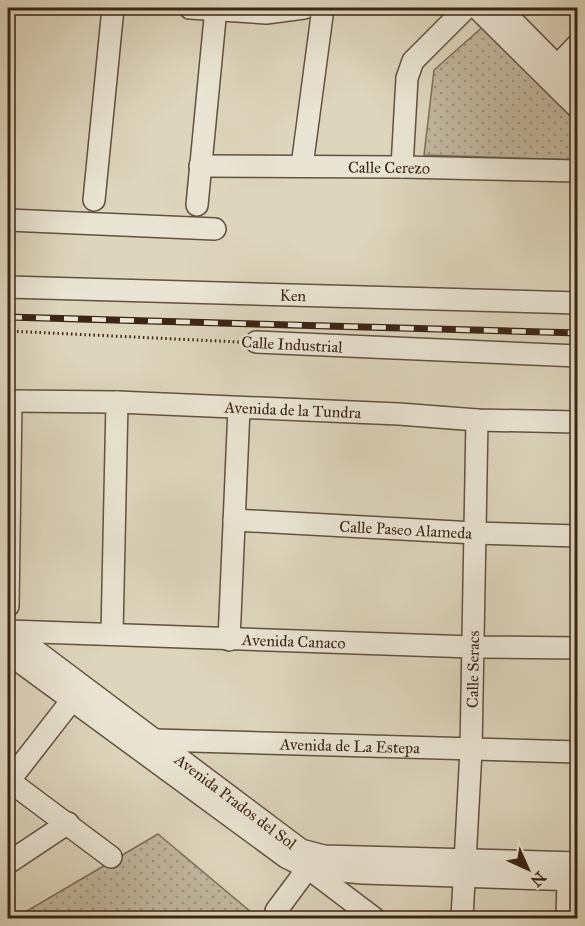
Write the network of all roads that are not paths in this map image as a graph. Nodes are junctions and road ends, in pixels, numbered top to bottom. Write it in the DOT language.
graph roads {
  1 [pos="113,8"];
  2 [pos="190,8"];
  3 [pos="304,8"];
  4 [pos="323,8"];
  5 [pos="466,8"];
  6 [pos="477,8"];
  7 [pos="500,8"];
  8 [pos="215,9"];
  9 [pos="578,44"];
  10 [pos="552,71"];
  11 [pos="578,87"];
  12 [pos="578,108"];
  13 [pos="200,166"];
  14 [pos="302,166"];
  15 [pos="402,167"];
  16 [pos="578,171"];
  17 [pos="94,200"];
  18 [pos="197,205"];
  19 [pos="8,220"];
  20 [pos="215,229"];
  21 [pos="8,287"];
  22 [pos="578,303"];
  23 [pos="256,342"];
  24 [pos="578,356"];
  25 [pos="9,401"];
  26 [pos="117,402"];
  27 [pos="239,408"];
  28 [pos="477,420"];
  29 [pos="578,422"];
  30 [pos="234,520"];
  31 [pos="475,533"];
  32 [pos="578,536"];
  33 [pos="8,606"];
  34 [pos="8,628"];
  35 [pos="112,634"];
  36 [pos="229,640"];
  37 [pos="472,647"];
  38 [pos="578,648"];
  39 [pos="8,653"];
  40 [pos="72,700"];
  41 [pos="122,737"];
  42 [pos="158,741"];
  43 [pos="471,750"];
  44 [pos="578,752"];
  45 [pos="8,781"];
  46 [pos="68,823"];
  47 [pos="111,857"];
  48 [pos="305,859"];
  49 [pos="8,863"];
  50 [pos="465,868"];
  51 [pos="574,874"];
  52 [pos="276,911"];
  53 [pos="374,918"];
  54 [pos="462,918"];
  55 [pos="567,918"];
  1 -- 17 [label="street"];
  2 -- 8 [label="street"];
  3 -- 8 [label="street"];
  4 -- 14 [label="street"];
  5 -- 15 [label="street"];
  6 -- 10 [label="street"];
  7 -- 10 [label="street"];
  8 -- 13 [label="street"];
  9 -- 10 [label="street"];
  10 -- 11 [label="street"];
  10 -- 12 [label="street"];
  13 -- 14 [label="street, Calle Cerezo"];
  13 -- 18 [label="street"];
  14 -- 15 [label="street, Calle Cerezo"];
  15 -- 16 [label="street, Calle Cerezo"];
  19 -- 20 [label="street"];
  21 -- 22 [label="street, Ken"];
  23 -- 24 [label="street, Calle Industrial"];
  25 -- 26 [label="street, Avenida de la Tundra"];
  25 -- 33 [label="street"];
  26 -- 27 [label="street, Avenida de la Tundra"];
  26 -- 35 [label="street"];
  27 -- 28 [label="street, Avenida de la Tundra"];
  27 -- 30 [label="street"];
  28 -- 29 [label="street, Avenida de la Tundra"];
  28 -- 31 [label="street, Calle Seracs"];
  30 -- 31 [label="street, Calle Paseo Alameda"];
  30 -- 36 [label="street"];
  31 -- 32 [label="street, Calle Paseo Alameda"];
  31 -- 37 [label="street, Calle Seracs"];
  34 -- 35 [label="street, Avenida Canaco"];
  34 -- 42 [label="street, Avenida Prados del Sol"];
  35 -- 36 [label="street, Avenida Canaco"];
  36 -- 37 [label="street, Avenida Canaco"];
  37 -- 38 [label="street, Avenida Canaco"];
  37 -- 43 [label="street, Calle Seracs"];
  39 -- 40 [label="street, Avenida Prados del Sol"];
  40 -- 41 [label="street, Avenida Prados del Sol"];
  40 -- 45 [label="street"];
  41 -- 42 [label="street, Avenida de La Estepa"];
  41 -- 48 [label="street, Avenida Prados del Sol"];
  42 -- 43 [label="street, Avenida de La Estepa"];
  42 -- 48 [label="street, Avenida Prados del Sol"];
  43 -- 44 [label="street, Avenida de La Estepa"];
  43 -- 50 [label="street, Calle Seracs"];
  45 -- 46 [label="street"];
  46 -- 47 [label="street"];
  46 -- 49 [label="street"];
  48 -- 50 [label="street, Avenida Prados del Sol"];
  48 -- 52 [label="street"];
  48 -- 53 [label="street"];
  50 -- 51 [label="street, Avenida Prados del Sol"];
  50 -- 54 [label="street, Calle Seracs"];
  51 -- 55 [label="street"];
}
